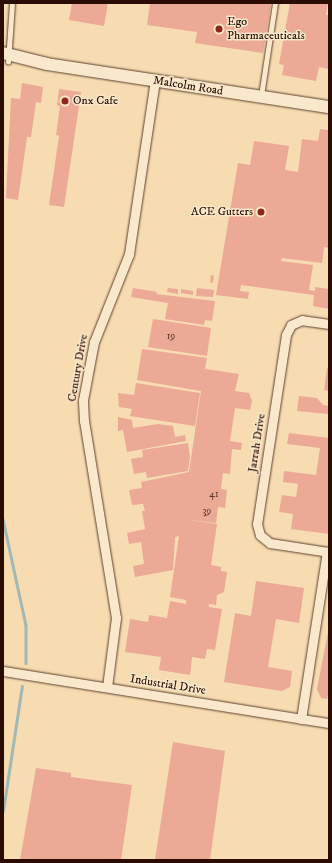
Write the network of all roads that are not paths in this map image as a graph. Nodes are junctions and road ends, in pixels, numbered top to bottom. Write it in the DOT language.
graph roads {
  1 [pos="12,3"];
  2 [pos="275,3"];
  3 [pos="6,58"];
  4 [pos="155,81"];
  5 [pos="261,97"];
  6 [pos="329,107"];
  7 [pos="329,324"];
  8 [pos="328,552"];
  9 [pos="5,672"];
  10 [pos="106,687"];
  11 [pos="302,719"];
  12 [pos="329,723"];
  1 -- 3 [label="lane"];
  2 -- 5 [label="lane"];
  3 -- 4 [label="street, Malcolm Road"];
  4 -- 5 [label="street, Malcolm Road"];
  4 -- 10 [label="street, Century Drive"];
  5 -- 6 [label="street, Malcolm Road"];
  7 -- 8 [label="street, Jarrah Drive"];
  8 -- 11 [label="street, Jarrah Drive"];
  9 -- 10 [label="street, Industrial Drive"];
  10 -- 11 [label="street, Industrial Drive"];
  11 -- 12 [label="street, Industrial Drive"];
}
